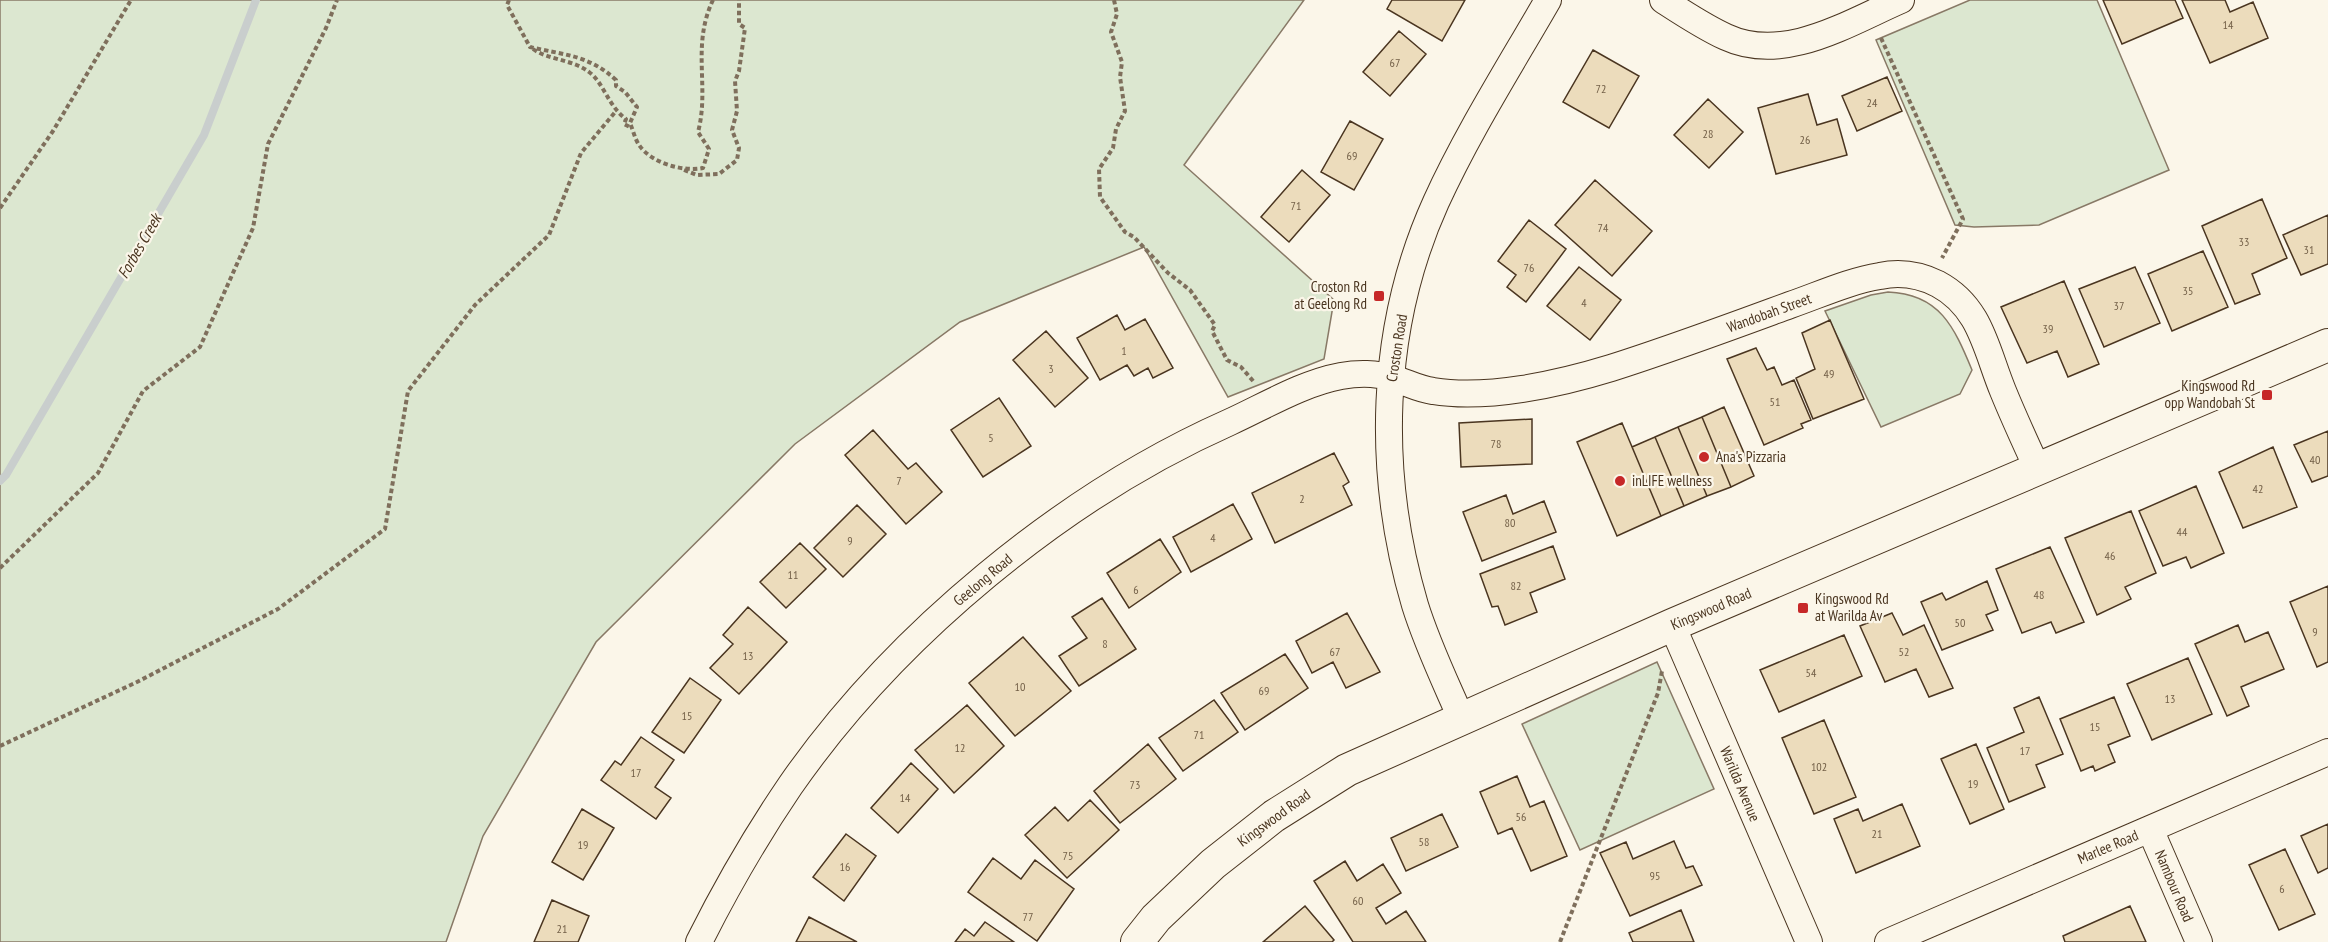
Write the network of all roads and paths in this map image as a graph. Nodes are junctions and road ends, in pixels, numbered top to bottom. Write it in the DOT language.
graph roads {
  1 [pos="131,0"];
  2 [pos="337,0"];
  3 [pos="509,0"];
  4 [pos="713,0"];
  5 [pos="739,0"];
  6 [pos="1113,0"];
  7 [pos="1548,0"];
  8 [pos="1663,0"];
  9 [pos="1900,0"];
  10 [pos="1870,13"];
  11 [pos="530,47"];
  12 [pos="616,111"];
  13 [pos="632,129"];
  14 [pos="682,169"];
  15 [pos="0,208"];
  16 [pos="1930,281"];
  17 [pos="2328,345"];
  18 [pos="1391,377"];
  19 [pos="1270,404"];
  20 [pos="2038,470"];
  21 [pos="0,568"];
  22 [pos="1672,625"];
  23 [pos="1662,670"];
  24 [pos="1461,718"];
  25 [pos="0,746"];
  26 [pos="2328,752"];
  27 [pos="2150,829"];
  28 [pos="699,942"];
  29 [pos="1137,942"];
  30 [pos="1560,942"];
  31 [pos="1809,942"];
  32 [pos="1888,942"];
  33 [pos="2199,942"];
  1 -- 15 [label="path"];
  2 -- 21 [label="path"];
  3 -- 11 [label="path"];
  4 -- 14 [label="path"];
  5 -- 14 [label="path"];
  6 -- 19 [label="path"];
  7 -- 18 [label="street, Croston Road"];
  8 -- 10 [label="street"];
  9 -- 10 [label="street"];
  10 -- 16 [label="path"];
  11 -- 12 [label="path"];
  11 -- 13 [label="path"];
  12 -- 13 [label="path"];
  12 -- 25 [label="path"];
  13 -- 14 [label="path"];
  16 -- 18 [label="street, Wandobah Street"];
  16 -- 20 [label="street, Wandobah Street"];
  17 -- 20 [label="street, Kingswood Road"];
  18 -- 19 [label="street, Geelong Road"];
  18 -- 24 [label="street, Croston Road"];
  19 -- 28 [label="street, Geelong Road"];
  20 -- 22 [label="street, Kingswood Road"];
  22 -- 24 [label="street, Kingswood Road"];
  22 -- 31 [label="street, Warilda Avenue"];
  23 -- 30 [label="path"];
  24 -- 29 [label="street, Kingswood Road"];
  26 -- 27 [label="street, Marlee Road"];
  27 -- 32 [label="street, Marlee Road"];
  27 -- 33 [label="street, Nambour Road"];
}
